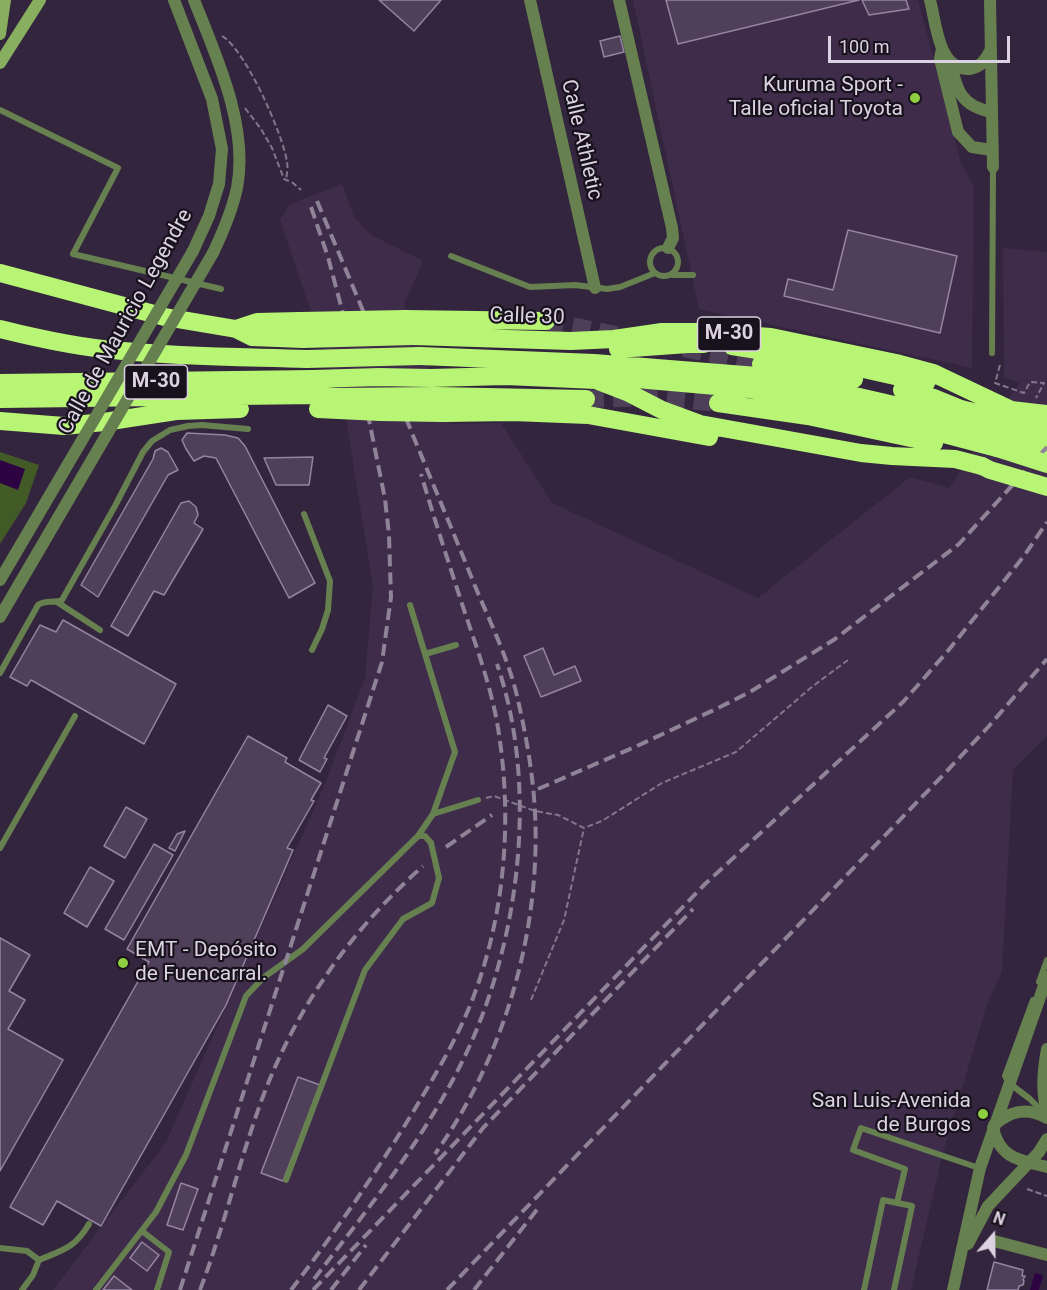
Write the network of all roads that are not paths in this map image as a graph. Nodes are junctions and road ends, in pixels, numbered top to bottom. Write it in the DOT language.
graph roads {
  1 [pos="39,0"];
  2 [pos="174,0"];
  3 [pos="194,0"];
  4 [pos="530,0"];
  5 [pos="619,0"];
  6 [pos="930,0"];
  7 [pos="990,0"];
  8 [pos="3,5"];
  9 [pos="28,17"];
  10 [pos="0,34"];
  11 [pos="942,50"];
  12 [pos="990,51"];
  13 [pos="950,61"];
  14 [pos="0,63"];
  15 [pos="0,110"];
  16 [pos="992,112"];
  17 [pos="992,150"];
  18 [pos="993,167"];
  19 [pos="668,248"];
  20 [pos="452,256"];
  21 [pos="0,267"];
  22 [pos="655,273"];
  23 [pos="9,275"];
  24 [pos="671,275"];
  25 [pos="693,275"];
  26 [pos="595,288"];
  27 [pos="221,289"];
  28 [pos="546,321"];
  29 [pos="0,329"];
  30 [pos="304,342"];
  31 [pos="416,346"];
  32 [pos="992,353"];
  33 [pos="761,364"];
  34 [pos="596,380"];
  35 [pos="0,383"];
  36 [pos="316,396"];
  37 [pos="0,399"];
  38 [pos="586,399"];
  39 [pos="718,403"];
  40 [pos="439,404"];
  41 [pos="0,421"];
  42 [pos="248,429"];
  43 [pos="1047,432"];
  44 [pos="1007,436"];
  45 [pos="1047,439"];
  46 [pos="1047,446"];
  47 [pos="883,456"];
  48 [pos="1047,464"];
  49 [pos="1047,470"];
  50 [pos="1047,476"];
  51 [pos="1047,482"];
  52 [pos="1047,487"];
  53 [pos="304,514"];
  54 [pos="0,580"];
  55 [pos="57,602"];
  56 [pos="410,605"];
  57 [pos="0,617"];
  58 [pos="100,630"];
  59 [pos="456,645"];
  60 [pos="312,650"];
  61 [pos="425,654"];
  62 [pos="0,673"];
  63 [pos="75,716"];
  64 [pos="478,800"];
  65 [pos="433,814"];
  66 [pos="418,836"];
  67 [pos="0,848"];
  68 [pos="1047,960"];
  69 [pos="1047,977"];
  70 [pos="1047,1050"];
  71 [pos="1009,1083"];
  72 [pos="1047,1112"];
  73 [pos="1047,1118"];
  74 [pos="993,1126"];
  75 [pos="1047,1139"];
  76 [pos="1030,1162"];
  77 [pos="1047,1167"];
  78 [pos="980,1168"];
  79 [pos="286,1180"];
  80 [pos="897,1203"];
  81 [pos="89,1224"];
  82 [pos="142,1231"];
  83 [pos="994,1241"];
  84 [pos="0,1248"];
  85 [pos="1047,1255"];
  86 [pos="39,1260"];
  87 [pos="960,1261"];
  88 [pos="22,1290"];
  89 [pos="96,1290"];
  90 [pos="157,1290"];
  91 [pos="864,1290"];
  92 [pos="894,1290"];
  93 [pos="953,1290"];
  1 -- 9 [label="main road"];
  2 -- 54 [label="street, Calle de Mauricio Legendre, bridge"];
  3 -- 57 [label="street, Calle de Mauricio Legendre, bridge"];
  4 -- 26 [label="street, Calle Athletic"];
  5 -- 19 [label="street"];
  6 -- 11 [label="street"];
  7 -- 12 [label="street"];
  8 -- 9 [label="main road"];
  8 -- 10 [label="main road"];
  9 -- 14 [label="main road"];
  11 -- 13 [label="street"];
  11 -- 17 [label="street"];
  12 -- 13 [label="street"];
  12 -- 16 [label="street"];
  13 -- 16 [label="street"];
  15 -- 27 [label="lane"];
  16 -- 17 [label="street"];
  17 -- 18 [label="street"];
  18 -- 32 [label="lane"];
  19 -- 22 [label="lane"];
  19 -- 24 [label="lane"];
  20 -- 26 [label="lane"];
  21 -- 23 [label="highway"];
  22 -- 24 [label="lane"];
  22 -- 26 [label="lane"];
  23 -- 30 [label="highway"];
  24 -- 25 [label="lane"];
  28 -- 30 [label="highway, bridge"];
  29 -- 30 [label="highway"];
  30 -- 31 [label="highway, Calle 30 / M-30, bridge"];
  31 -- 44 [label="highway"];
  31 -- 44 [label="highway, Calle 30 / M-30"];
  33 -- 44 [label="highway"];
  34 -- 36 [label="highway, Calle 30 / M-30, bridge"];
  34 -- 44 [label="highway"];
  34 -- 47 [label="highway, Calle 30 / M-30"];
  35 -- 36 [label="highway, Calle 30 / M-30"];
  36 -- 37 [label="highway"];
  36 -- 40 [label="highway, bridge"];
  36 -- 40 [label="highway, bridge"];
  36 -- 41 [label="highway"];
  38 -- 40 [label="highway"];
  39 -- 44 [label="highway"];
  40 -- 47 [label="highway"];
  42 -- 55 [label="lane"];
  43 -- 44 [label="highway"];
  44 -- 45 [label="highway"];
  44 -- 46 [label="highway"];
  44 -- 47 [label="highway, Calle 30 / M-30"];
  44 -- 48 [label="highway, bridge"];
  44 -- 49 [label="highway"];
  44 -- 50 [label="highway"];
  44 -- 51 [label="highway"];
  44 -- 52 [label="highway, Calle 30 / M-30, bridge"];
  53 -- 60 [label="lane"];
  55 -- 58 [label="lane"];
  55 -- 62 [label="lane"];
  56 -- 61 [label="lane"];
  59 -- 61 [label="lane"];
  61 -- 65 [label="lane"];
  63 -- 67 [label="lane"];
  64 -- 65 [label="lane"];
  65 -- 66 [label="lane"];
  66 -- 79 [label="lane, bridge"];
  66 -- 82 [label="lane"];
  68 -- 71 [label="lane"];
  69 -- 71 [label="street"];
  70 -- 72 [label="street"];
  71 -- 73 [label="lane"];
  71 -- 74 [label="street"];
  73 -- 74 [label="street"];
  74 -- 76 [label="street"];
  74 -- 78 [label="street"];
  75 -- 76 [label="street"];
  76 -- 77 [label="street"];
  76 -- 87 [label="street"];
  78 -- 80 [label="lane"];
  78 -- 87 [label="street"];
  80 -- 91 [label="lane"];
  80 -- 92 [label="lane"];
  81 -- 86 [label="lane"];
  82 -- 89 [label="lane"];
  82 -- 90 [label="lane"];
  83 -- 85 [label="street"];
  84 -- 86 [label="lane"];
  86 -- 88 [label="lane"];
  87 -- 93 [label="street"];
}
